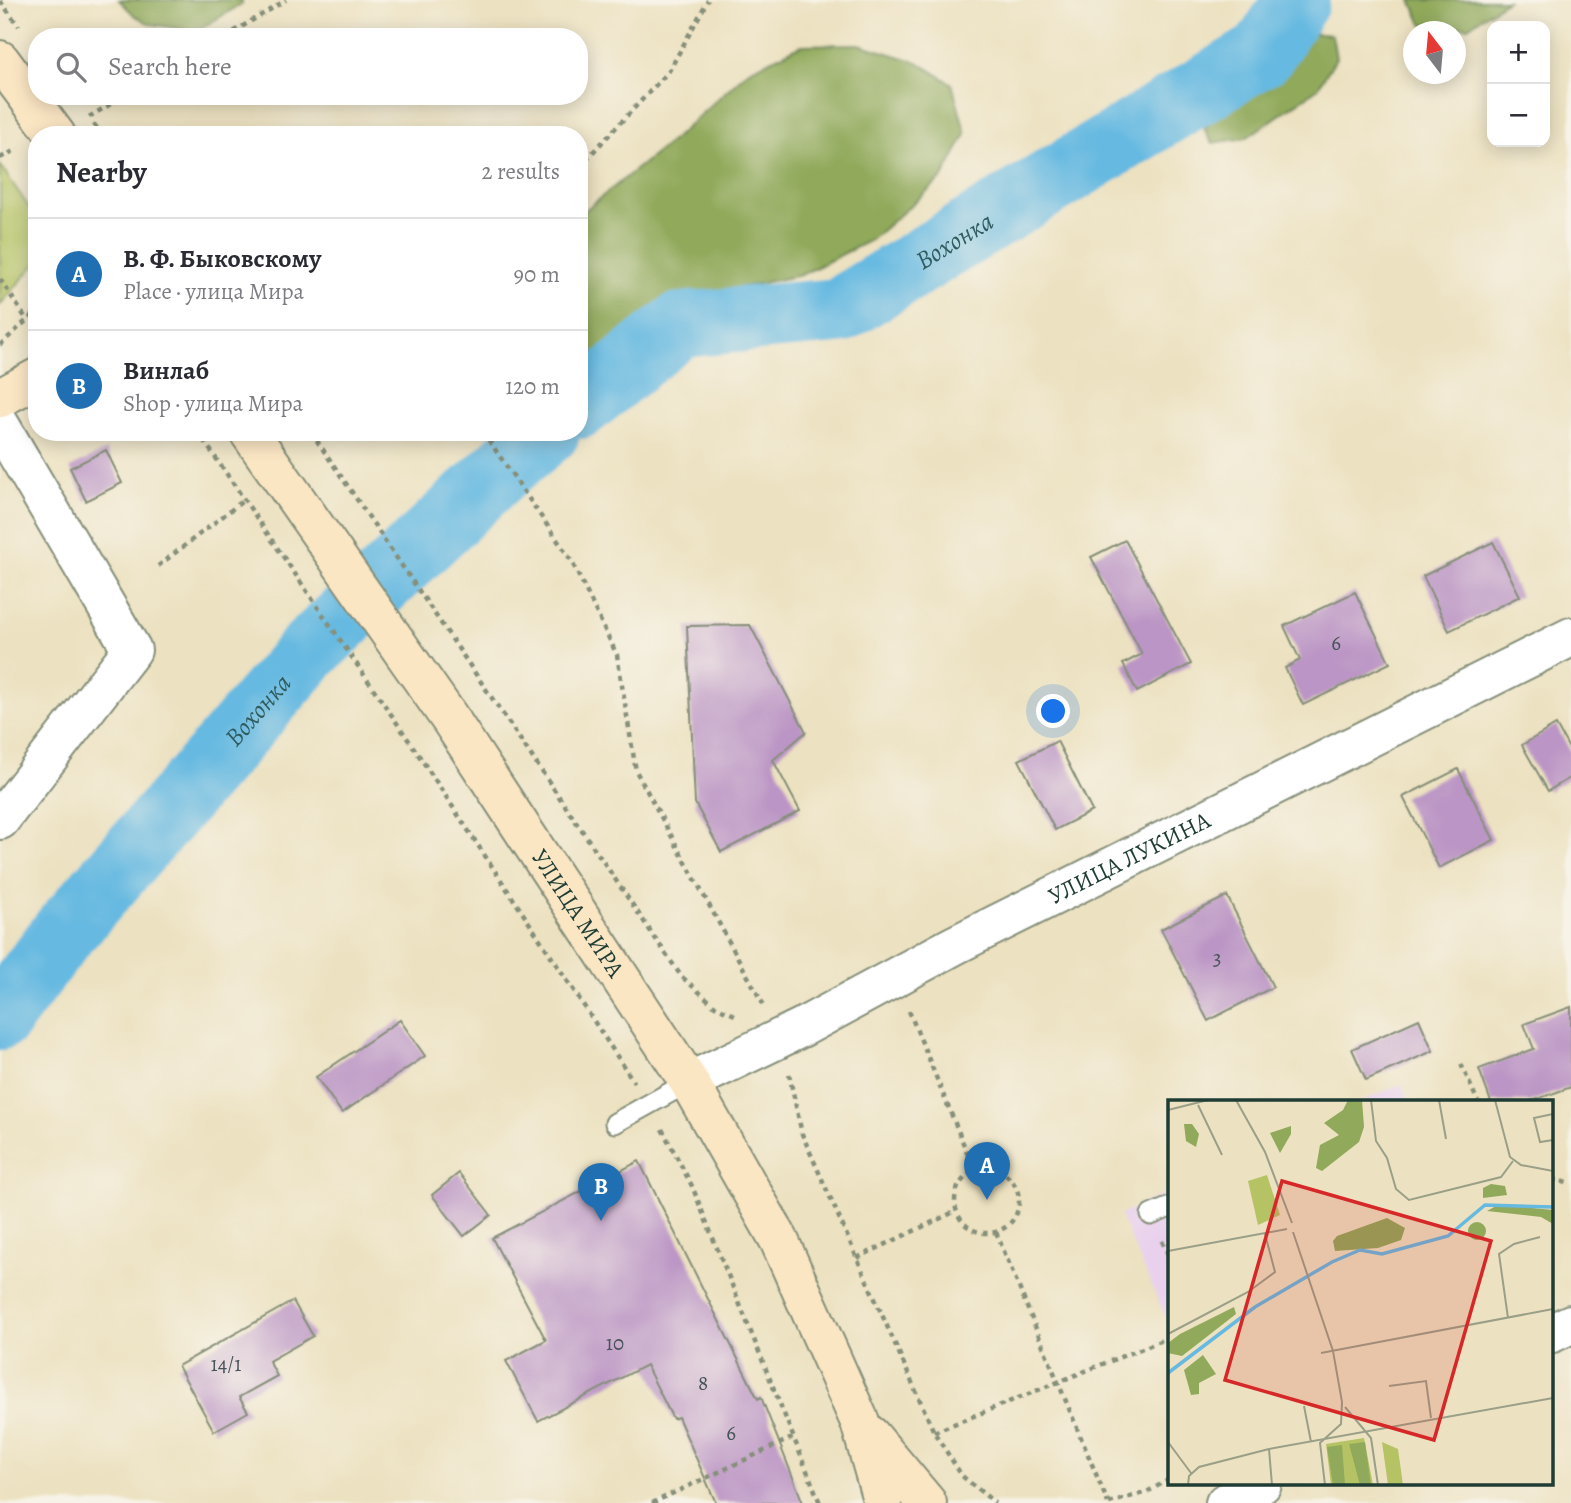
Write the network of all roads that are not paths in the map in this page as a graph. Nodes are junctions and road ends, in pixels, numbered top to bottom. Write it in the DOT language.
graph roads {
  1 [pos="0,60"];
  2 [pos="32,126"];
  3 [pos="28,383"];
  4 [pos="0,398"];
  5 [pos="0,425"];
  6 [pos="256,441"];
  7 [pos="1571,637"];
  8 [pos="0,820"];
  9 [pos="689,1082"];
  10 [pos="615,1123"];
  11 [pos="1168,1207"];
  12 [pos="1151,1215"];
  13 [pos="1571,1324"];
  14 [pos="1554,1332"];
  15 [pos="860,1422"];
  16 [pos="1258,1486"];
  17 [pos="883,1503"];
  18 [pos="927,1503"];
  19 [pos="1225,1503"];
  1 -- 2 [label="main road"];
  3 -- 4 [label="main road"];
  5 -- 8 [label="street"];
  6 -- 9 [label="main road, УЛИЦА МИРА"];
  7 -- 9 [label="street, УЛИЦА ЛУКИНА"];
  9 -- 10 [label="lane"];
  9 -- 15 [label="main road, УЛИЦА МИРА"];
  11 -- 12 [label="lane"];
  13 -- 14 [label="street"];
  15 -- 17 [label="main road"];
  15 -- 18 [label="main road"];
  16 -- 19 [label="street"];
}
